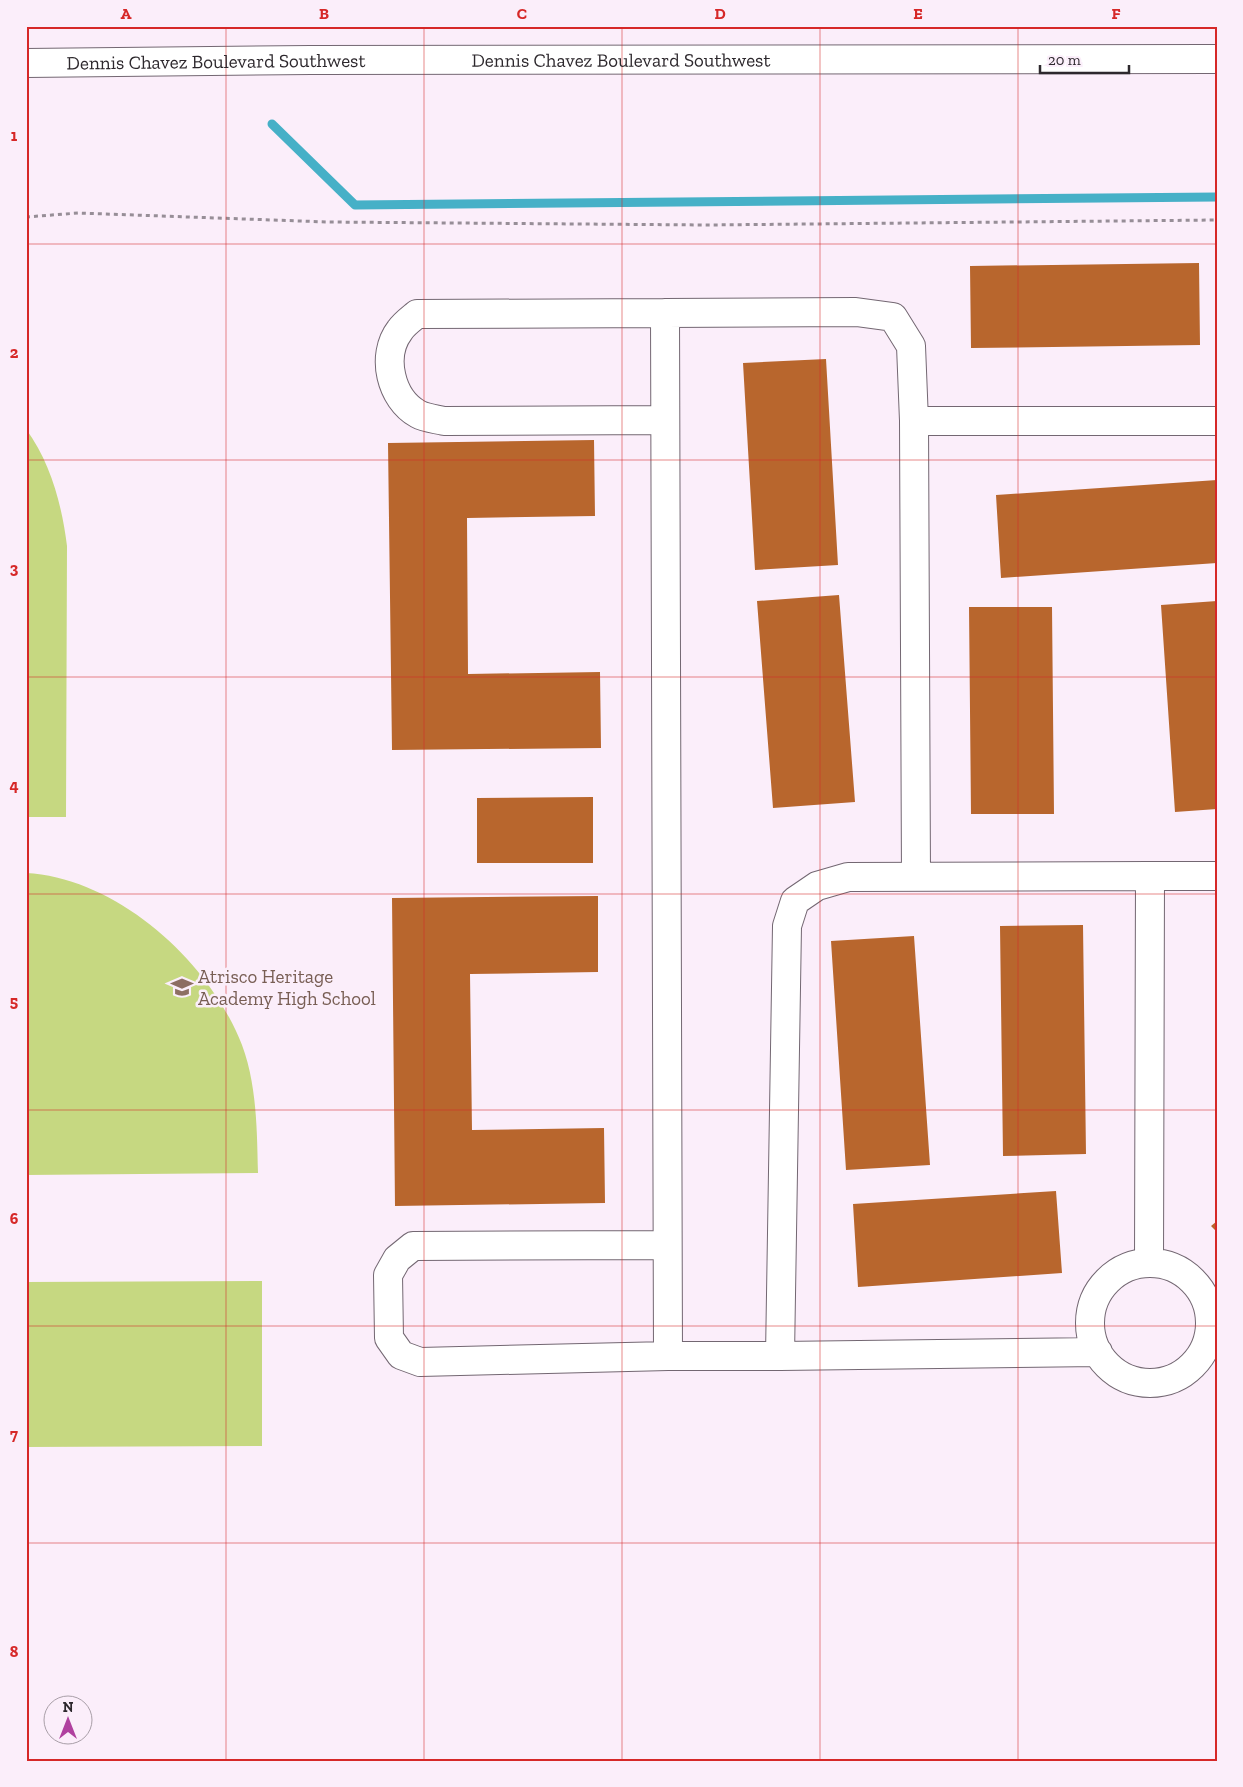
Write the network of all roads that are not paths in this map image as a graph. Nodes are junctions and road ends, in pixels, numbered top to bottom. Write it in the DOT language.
graph roads {
  1 [pos="1217,59"];
  2 [pos="26,63"];
  3 [pos="665,313"];
  4 [pos="665,420"];
  5 [pos="914,421"];
  6 [pos="1217,421"];
  7 [pos="1150,876"];
  8 [pos="1217,876"];
  9 [pos="916,877"];
  10 [pos="666,1245"];
  11 [pos="1149,1263"];
  12 [pos="1211,1351"];
  13 [pos="1098,1352"];
  14 [pos="668,1356"];
  15 [pos="780,1356"];
  1 -- 2 [label="main road, Dennis Chavez Boulevard Southwest"];
  3 -- 4 [label="main road"];
  3 -- 4 [label="main road"];
  3 -- 5 [label="main road"];
  4 -- 10 [label="main road"];
  5 -- 6 [label="main road"];
  5 -- 9 [label="main road"];
  7 -- 8 [label="main road"];
  7 -- 9 [label="main road"];
  7 -- 11 [label="main road"];
  9 -- 15 [label="main road"];
  10 -- 14 [label="main road"];
  10 -- 14 [label="main road"];
  11 -- 12 [label="main road"];
  11 -- 13 [label="main road"];
  12 -- 13 [label="main road"];
  13 -- 15 [label="main road"];
  14 -- 15 [label="main road"];
}
